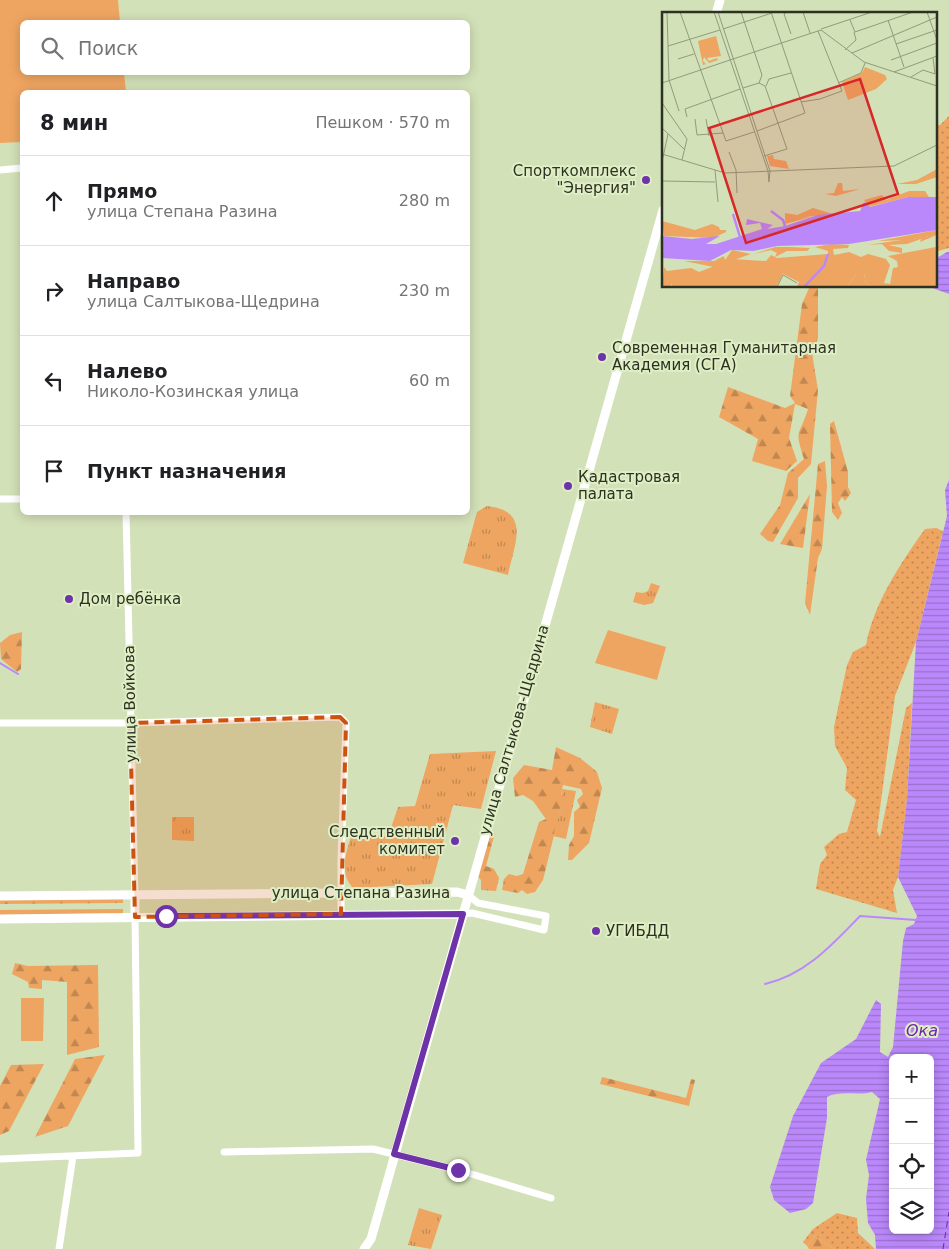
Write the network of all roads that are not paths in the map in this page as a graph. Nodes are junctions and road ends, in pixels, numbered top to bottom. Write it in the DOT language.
graph roads {
  1 [pos="20,168"];
  2 [pos="0,170"];
  3 [pos="662,214"];
  4 [pos="0,499"];
  5 [pos="20,499"];
  6 [pos="126,515"];
  7 [pos="0,723"];
  8 [pos="130,723"];
  9 [pos="341,893"];
  10 [pos="135,895"];
  11 [pos="468,895"];
  12 [pos="0,896"];
  13 [pos="341,914"];
  14 [pos="463,914"];
  15 [pos="135,917"];
  16 [pos="0,918"];
  17 [pos="224,1152"];
  18 [pos="394,1154"];
  19 [pos="73,1156"];
  20 [pos="0,1159"];
  21 [pos="551,1198"];
  22 [pos="59,1249"];
  23 [pos="364,1249"];
  1 -- 2 [label="street"];
  3 -- 11 [label="main road, улица Салтыкова-Щедрина"];
  4 -- 5 [label="street"];
  6 -- 8 [label="street, улица Войкова"];
  7 -- 8 [label="street"];
  8 -- 9 [label="street"];
  8 -- 10 [label="street, улица Войкова"];
  9 -- 10 [label="main road, улица Степана Разина"];
  9 -- 11 [label="main road, улица Степана Разина"];
  9 -- 13 [label="street"];
  10 -- 12 [label="main road, улица Степана Разина"];
  10 -- 15 [label="main road"];
  11 -- 14 [label="main road, улица Салтыкова-Щедрина"];
  11 -- 14 [label="street, улица Степана Разина"];
  13 -- 14 [label="main road, улица Степана Разина"];
  13 -- 15 [label="main road, улица Степана Разина"];
  14 -- 18 [label="main road, улица Салтыкова-Щедрина"];
  15 -- 16 [label="main road, улица Степана Разина"];
  15 -- 19 [label="street"];
  17 -- 18 [label="street"];
  18 -- 21 [label="street"];
  18 -- 23 [label="main road, улица Салтыкова-Щедрина"];
  19 -- 20 [label="street"];
  19 -- 22 [label="street"];
}
